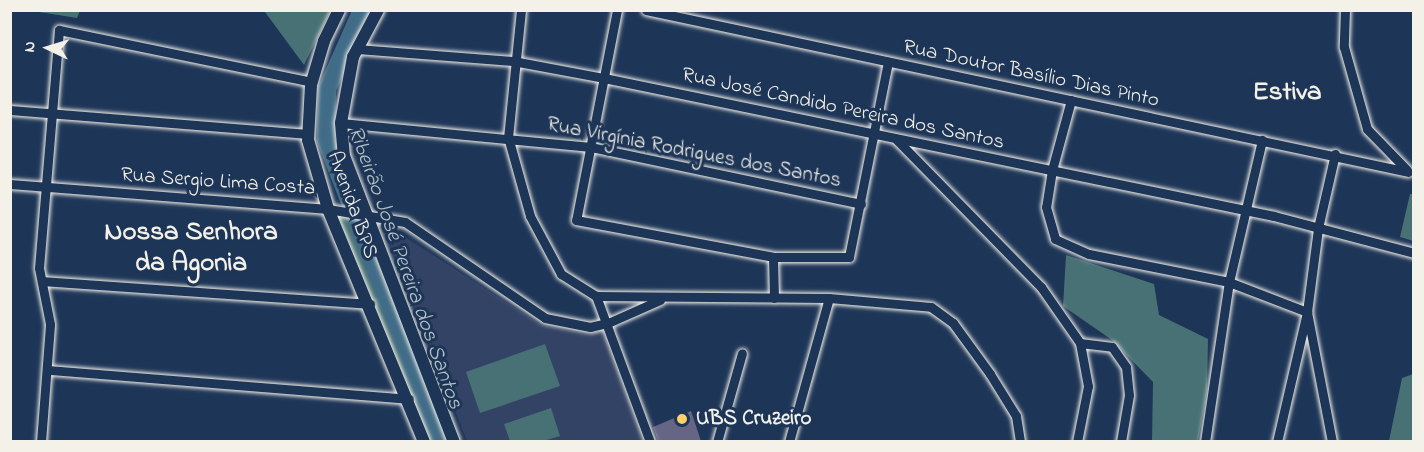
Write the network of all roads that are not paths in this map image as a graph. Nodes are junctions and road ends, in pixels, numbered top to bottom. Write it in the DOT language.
graph roads {
  1 [pos="339,10"];
  2 [pos="378,10"];
  3 [pos="521,10"];
  4 [pos="617,10"];
  5 [pos="646,10"];
  6 [pos="1345,10"];
  7 [pos="357,49"];
  8 [pos="513,61"];
  9 [pos="888,62"];
  10 [pos="604,78"];
  11 [pos="307,80"];
  12 [pos="1071,100"];
  13 [pos="10,110"];
  14 [pos="52,113"];
  15 [pos="341,123"];
  16 [pos="308,134"];
  17 [pos="873,134"];
  18 [pos="508,137"];
  19 [pos="896,139"];
  20 [pos="1262,140"];
  21 [pos="591,147"];
  22 [pos="1335,154"];
  23 [pos="1052,170"];
  24 [pos="10,184"];
  25 [pos="45,187"];
  26 [pos="861,204"];
  27 [pos="330,209"];
  28 [pos="1246,210"];
  29 [pos="367,216"];
  30 [pos="1318,228"];
  31 [pos="1413,254"];
  32 [pos="773,257"];
  33 [pos="42,281"];
  34 [pos="1229,282"];
  35 [pos="596,296"];
  36 [pos="668,297"];
  37 [pos="774,298"];
  38 [pos="829,298"];
  39 [pos="370,304"];
  40 [pos="1307,312"];
  41 [pos="608,323"];
  42 [pos="1080,343"];
  43 [pos="742,353"];
  44 [pos="49,370"];
  45 [pos="409,399"];
  46 [pos="41,441"];
  47 [pos="424,441"];
  48 [pos="454,441"];
  49 [pos="650,441"];
  50 [pos="717,441"];
  51 [pos="789,441"];
  52 [pos="1020,441"];
  53 [pos="1077,441"];
  54 [pos="1121,441"];
  55 [pos="1205,441"];
  56 [pos="1277,441"];
  57 [pos="1332,441"];
  1 -- 11 [label="main road, Avenida BPS"];
  2 -- 7 [label="main road, Avenida BPS"];
  3 -- 8 [label="street"];
  4 -- 10 [label="street"];
  5 -- 9 [label="street, Rua Doutor Basílio Dias Pinto"];
  6 -- 22 [label="street, Rua Doutor Basílio Dias Pinto"];
  7 -- 8 [label="street, Rua José Candido Pereira dos Santos"];
  7 -- 15 [label="main road, Avenida BPS"];
  8 -- 10 [label="street, Rua José Candido Pereira dos Santos"];
  8 -- 18 [label="street"];
  9 -- 12 [label="street, Rua Doutor Basílio Dias Pinto"];
  9 -- 17 [label="street"];
  10 -- 17 [label="street, Rua José Candido Pereira dos Santos"];
  10 -- 21 [label="street"];
  11 -- 14 [label="street"];
  11 -- 16 [label="main road, Avenida BPS"];
  12 -- 20 [label="street, Rua Doutor Basílio Dias Pinto"];
  12 -- 23 [label="street"];
  13 -- 14 [label="street"];
  14 -- 16 [label="street"];
  14 -- 25 [label="street"];
  15 -- 18 [label="street, Rua Virgínia Rodrigues dos Santos"];
  15 -- 29 [label="main road, Avenida BPS"];
  16 -- 27 [label="main road, Avenida BPS"];
  17 -- 19 [label="street, Rua José Candido Pereira dos Santos"];
  17 -- 26 [label="street"];
  18 -- 21 [label="street, Rua Virgínia Rodrigues dos Santos"];
  18 -- 35 [label="street"];
  19 -- 23 [label="street, Rua José Candido Pereira dos Santos"];
  19 -- 42 [label="street"];
  20 -- 22 [label="street, Rua Doutor Basílio Dias Pinto"];
  20 -- 28 [label="street"];
  21 -- 26 [label="street, Rua Virgínia Rodrigues dos Santos"];
  21 -- 32 [label="street"];
  22 -- 30 [label="street"];
  23 -- 28 [label="street, Rua José Candido Pereira dos Santos"];
  23 -- 34 [label="street"];
  24 -- 25 [label="street, Rua Sergio Lima Costa"];
  25 -- 27 [label="street, Rua Sergio Lima Costa"];
  25 -- 33 [label="street"];
  26 -- 32 [label="street"];
  27 -- 29 [label="street, Rua Sergio Lima Costa"];
  27 -- 39 [label="main road, Avenida BPS"];
  28 -- 30 [label="street, Rua José Candido Pereira dos Santos"];
  28 -- 34 [label="street"];
  29 -- 41 [label="street, Rua Sergio Lima Costa"];
  29 -- 48 [label="main road, Avenida BPS"];
  30 -- 31 [label="street, Rua José Candido Pereira dos Santos"];
  30 -- 40 [label="street"];
  32 -- 37 [label="street"];
  33 -- 39 [label="street"];
  33 -- 44 [label="street"];
  34 -- 40 [label="street"];
  34 -- 55 [label="street"];
  35 -- 36 [label="street"];
  35 -- 41 [label="street"];
  36 -- 37 [label="street"];
  36 -- 41 [label="street"];
  37 -- 38 [label="street"];
  38 -- 51 [label="street"];
  38 -- 52 [label="street"];
  39 -- 45 [label="main road, Avenida BPS"];
  40 -- 56 [label="street"];
  40 -- 57 [label="street"];
  41 -- 49 [label="street"];
  42 -- 53 [label="street"];
  42 -- 54 [label="street"];
  43 -- 50 [label="street"];
  44 -- 45 [label="street"];
  44 -- 46 [label="street"];
  45 -- 47 [label="main road, Avenida BPS"];
}
